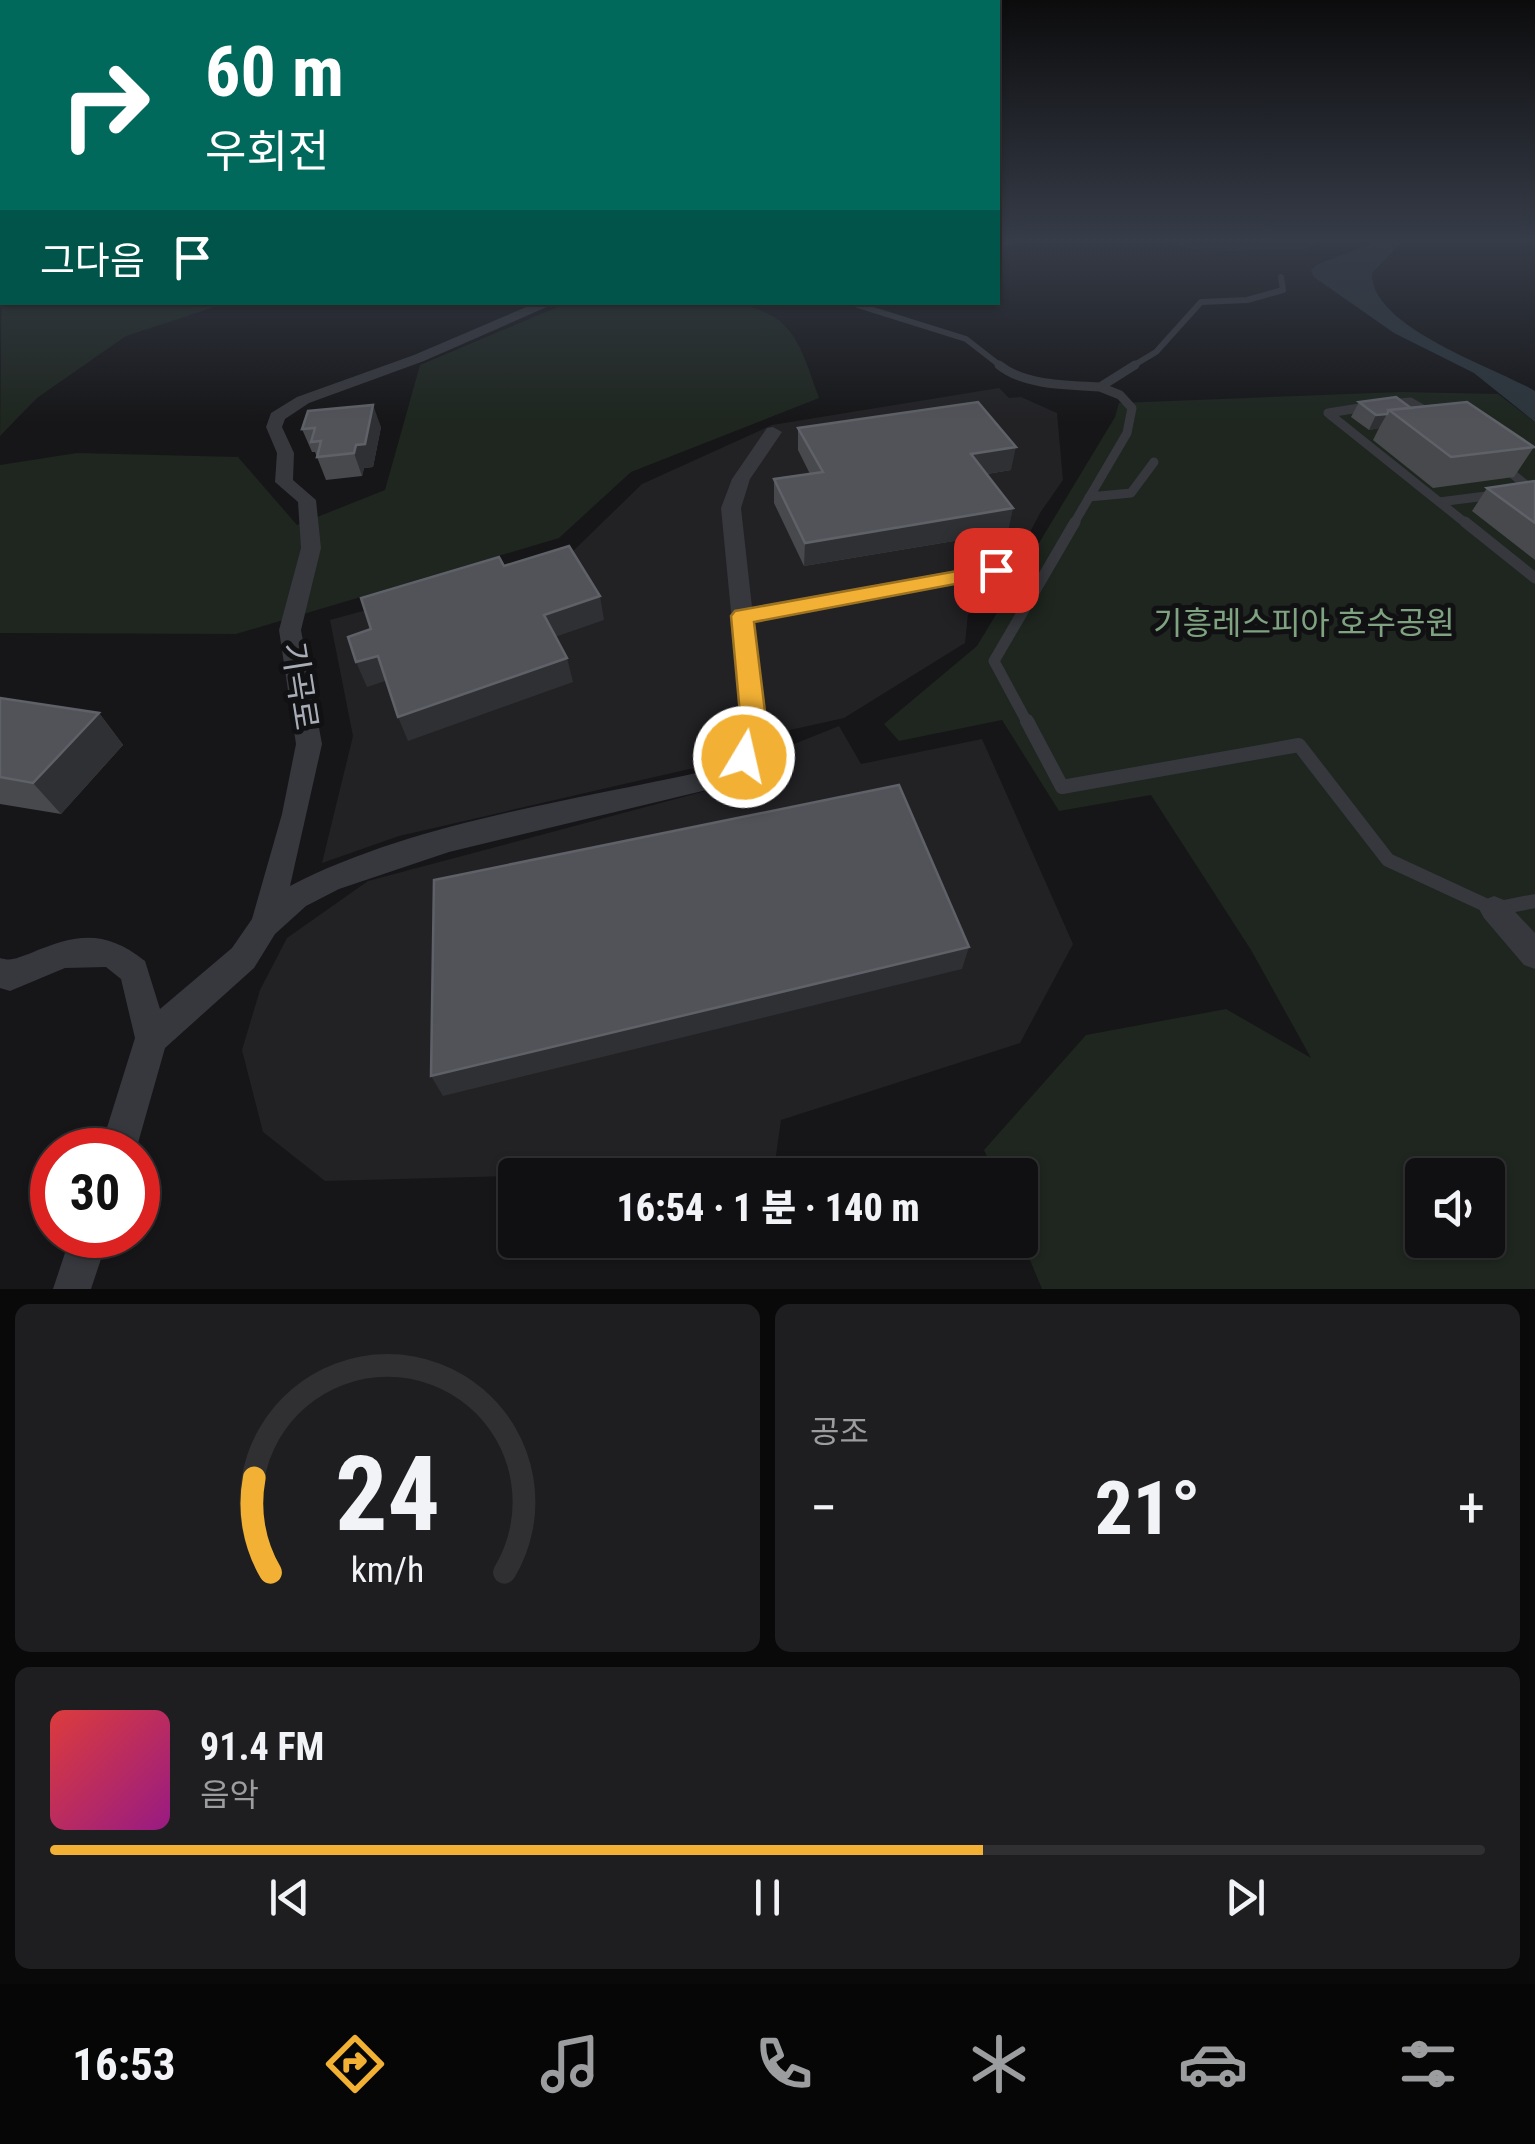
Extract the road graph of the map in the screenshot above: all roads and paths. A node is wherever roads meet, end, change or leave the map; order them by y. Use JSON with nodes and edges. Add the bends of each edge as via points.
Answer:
{"nodes":[{"id":1,"x":1220,"y":301,"type":"edge"},
{"id":2,"x":544,"y":305,"type":"edge"},
{"id":3,"x":858,"y":305,"type":"edge"},
{"id":4,"x":1100,"y":387,"type":"junction"},
{"id":5,"x":1438,"y":418,"type":"edge"},
{"id":6,"x":773,"y":432,"type":"dead end"},
{"id":7,"x":1154,"y":462,"type":"dead end"},
{"id":8,"x":1499,"y":462,"type":"edge"},
{"id":9,"x":1090,"y":497,"type":"junction"},
{"id":10,"x":1439,"y":502,"type":"junction"},
{"id":11,"x":996,"y":570,"type":"dead end"},
{"id":12,"x":1535,"y":578,"type":"edge"},
{"id":13,"x":742,"y":616,"type":"junction"},
{"id":14,"x":1535,"y":901,"type":"edge"},
{"id":15,"x":1494,"y":908,"type":"junction"},
{"id":16,"x":265,"y":924,"type":"junction"},
{"id":17,"x":1535,"y":955,"type":"edge"},
{"id":18,"x":0,"y":973,"type":"edge"},
{"id":19,"x":151,"y":1038,"type":"junction"},
{"id":20,"x":124,"y":1128,"type":"edge"},
{"id":21,"x":82,"y":1258,"type":"edge"},
{"id":22,"x":72,"y":1289,"type":"edge"}],
"edges":[{"from":1,"to":4,"type":"lane","via":[[1201,302],[1156,352]]},
{"from":2,"to":16,"type":"street","name":"기곡로","via":[[303,400],[276,417],[287,456],[284,482],[307,500],[311,548],[290,630],[309,744]]},
{"from":3,"to":4,"type":"lane","via":[[966,339],[1009,373]]},
{"from":4,"to":9,"type":"lane","via":[[1132,408],[1127,433]]},
{"from":5,"to":10,"type":"lane","via":[[1410,402],[1328,413]]},
{"from":6,"to":13,"type":"street","via":[[741,479],[731,508]]},
{"from":7,"to":9,"type":"lane","via":[[1132,493]]},
{"from":8,"to":10,"type":"lane","via":[[1532,490]]},
{"from":9,"to":15,"type":"lane","via":[[994,661],[1062,787],[1299,745],[1388,860]]},
{"from":10,"to":12,"type":"lane"},
{"from":11,"to":13,"type":"street"},
{"from":13,"to":16,"type":"street","via":[[755,736],[727,772],[448,840],[330,878]]},
{"from":14,"to":15,"type":"lane"},
{"from":15,"to":17,"type":"street"},
{"from":16,"to":19,"type":"street","name":"기곡로","via":[[243,958]]},
{"from":18,"to":19,"type":"street","via":[[10,976],[64,954],[111,953],[134,971]]},
{"from":19,"to":20,"type":"street"},
{"from":21,"to":22,"type":"street"}]}
